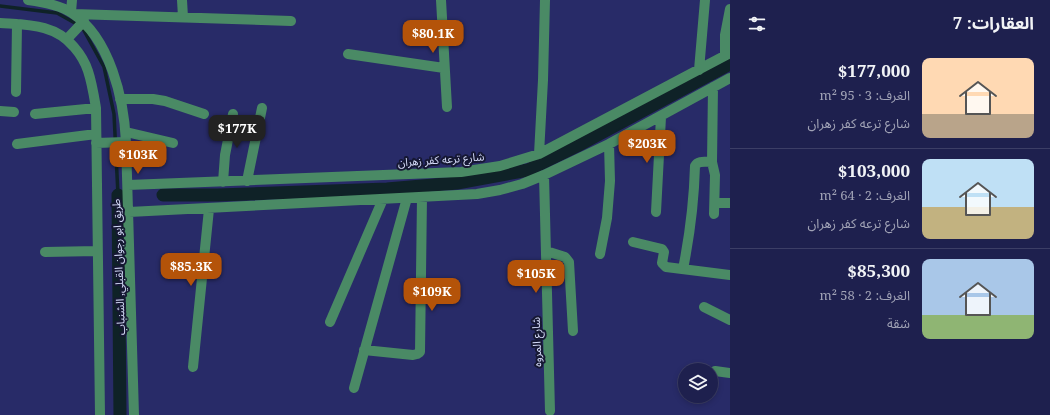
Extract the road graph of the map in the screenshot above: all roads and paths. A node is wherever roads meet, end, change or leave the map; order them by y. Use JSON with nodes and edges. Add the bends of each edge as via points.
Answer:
{"nodes":[{"id":1,"x":28,"y":0,"type":"edge"},
{"id":2,"x":72,"y":0,"type":"edge"},
{"id":3,"x":182,"y":0,"type":"edge"},
{"id":4,"x":441,"y":0,"type":"edge"},
{"id":5,"x":545,"y":0,"type":"edge"},
{"id":6,"x":705,"y":0,"type":"edge"},
{"id":7,"x":730,"y":9,"type":"edge"},
{"id":8,"x":72,"y":13,"type":"junction"},
{"id":9,"x":184,"y":17,"type":"junction"},
{"id":10,"x":291,"y":21,"type":"dead end"},
{"id":11,"x":0,"y":23,"type":"edge"},
{"id":12,"x":82,"y":23,"type":"junction"},
{"id":13,"x":16,"y":24,"type":"junction"},
{"id":14,"x":69,"y":37,"type":"junction"},
{"id":15,"x":348,"y":54,"type":"dead end"},
{"id":16,"x":728,"y":54,"type":"edge"},
{"id":17,"x":444,"y":68,"type":"junction"},
{"id":18,"x":699,"y":70,"type":"junction"},
{"id":19,"x":730,"y":78,"type":"edge"},
{"id":20,"x":713,"y":87,"type":"junction"},
{"id":21,"x":16,"y":92,"type":"dead end"},
{"id":22,"x":120,"y":99,"type":"junction"},
{"id":23,"x":447,"y":107,"type":"dead end"},
{"id":24,"x":96,"y":108,"type":"junction"},
{"id":25,"x":262,"y":108,"type":"dead end"},
{"id":26,"x":0,"y":111,"type":"edge"},
{"id":27,"x":14,"y":112,"type":"dead end"},
{"id":28,"x":35,"y":114,"type":"dead end"},
{"id":29,"x":204,"y":114,"type":"dead end"},
{"id":30,"x":233,"y":114,"type":"dead end"},
{"id":31,"x":661,"y":117,"type":"junction"},
{"id":32,"x":124,"y":139,"type":"junction"},
{"id":33,"x":98,"y":140,"type":"junction"},
{"id":34,"x":173,"y":143,"type":"dead end"},
{"id":35,"x":17,"y":144,"type":"dead end"},
{"id":36,"x":609,"y":144,"type":"junction"},
{"id":37,"x":539,"y":154,"type":"junction"},
{"id":38,"x":712,"y":162,"type":"junction"},
{"id":39,"x":544,"y":175,"type":"junction"},
{"id":40,"x":248,"y":181,"type":"junction"},
{"id":41,"x":222,"y":182,"type":"junction"},
{"id":42,"x":128,"y":185,"type":"junction"},
{"id":43,"x":422,"y":197,"type":"junction"},
{"id":44,"x":407,"y":198,"type":"junction"},
{"id":45,"x":383,"y":199,"type":"junction"},
{"id":46,"x":715,"y":203,"type":"junction"},
{"id":47,"x":730,"y":203,"type":"edge"},
{"id":48,"x":210,"y":209,"type":"junction"},
{"id":49,"x":129,"y":212,"type":"junction"},
{"id":50,"x":656,"y":212,"type":"dead end"},
{"id":51,"x":714,"y":214,"type":"dead end"},
{"id":52,"x":634,"y":242,"type":"dead end"},
{"id":53,"x":97,"y":251,"type":"junction"},
{"id":54,"x":546,"y":251,"type":"junction"},
{"id":55,"x":45,"y":252,"type":"dead end"},
{"id":56,"x":600,"y":254,"type":"dead end"},
{"id":57,"x":683,"y":269,"type":"junction"},
{"id":58,"x":730,"y":275,"type":"edge"},
{"id":59,"x":704,"y":307,"type":"dead end"},
{"id":60,"x":730,"y":320,"type":"edge"},
{"id":61,"x":330,"y":322,"type":"dead end"},
{"id":62,"x":573,"y":331,"type":"dead end"},
{"id":63,"x":364,"y":350,"type":"junction"},
{"id":64,"x":193,"y":367,"type":"dead end"},
{"id":65,"x":718,"y":371,"type":"edge"},
{"id":66,"x":730,"y":373,"type":"edge"},
{"id":67,"x":354,"y":388,"type":"dead end"},
{"id":68,"x":550,"y":411,"type":"dead end"},
{"id":69,"x":100,"y":415,"type":"edge"},
{"id":70,"x":134,"y":415,"type":"edge"}],
"edges":[{"from":1,"to":8,"type":"street","name":"طريق ابو رجوان القبلي, الشنباب","via":[[48,3]]},
{"from":2,"to":8,"type":"street"},
{"from":3,"to":9,"type":"street"},
{"from":4,"to":17,"type":"street"},
{"from":5,"to":37,"type":"street"},
{"from":6,"to":18,"type":"street"},
{"from":7,"to":16,"type":"street","via":[[725,35]]},
{"from":8,"to":9,"type":"street"},
{"from":8,"to":12,"type":"street","name":"طريق ابو رجوان القبلي, الشنباب"},
{"from":9,"to":10,"type":"street"},
{"from":11,"to":13,"type":"street","name":"طريق ابو رجوان القبلي, الشنباب"},
{"from":12,"to":14,"type":"street"},
{"from":12,"to":22,"type":"street","name":"طريق ابو رجوان القبلي, الشنباب","via":[[96,37],[106,56],[116,80]]},
{"from":13,"to":14,"type":"street","name":"طريق ابو رجوان القبلي, الشنباب","via":[[51,30]]},
{"from":13,"to":21,"type":"street"},
{"from":14,"to":24,"type":"street","name":"طريق ابو رجوان القبلي, الشنباب","via":[[89,72]]},
{"from":15,"to":17,"type":"street"},
{"from":16,"to":18,"type":"street","name":"شارع ترعه كفر زهران"},
{"from":17,"to":23,"type":"street"},
{"from":18,"to":37,"type":"street","name":"شارع ترعه كفر زهران"},
{"from":19,"to":20,"type":"street"},
{"from":20,"to":31,"type":"street"},
{"from":20,"to":38,"type":"street"},
{"from":22,"to":29,"type":"street","via":[[153,99]]},
{"from":22,"to":32,"type":"street","name":"طريق ابو رجوان القبلي, الشنباب"},
{"from":24,"to":28,"type":"street"},
{"from":24,"to":33,"type":"street","name":"طريق ابو رجوان القبلي, الشنباب"},
{"from":25,"to":40,"type":"street"},
{"from":26,"to":27,"type":"street"},
{"from":30,"to":41,"type":"street"},
{"from":31,"to":36,"type":"street"},
{"from":31,"to":50,"type":"street"},
{"from":32,"to":33,"type":"street"},
{"from":32,"to":34,"type":"street"},
{"from":32,"to":42,"type":"street","name":"طريق ابو رجوان القبلي, الشنباب"},
{"from":33,"to":35,"type":"street"},
{"from":33,"to":53,"type":"street","name":"طريق ابو رجوان القبلي, الشنباب"},
{"from":36,"to":39,"type":"street"},
{"from":36,"to":56,"type":"street","via":[[607,218]]},
{"from":37,"to":40,"type":"street","name":"شارع ترعه كفر زهران","via":[[500,166],[461,172]]},
{"from":38,"to":46,"type":"street","via":[[715,175]]},
{"from":38,"to":57,"type":"street","via":[[700,162],[695,166],[690,234]]},
{"from":39,"to":43,"type":"street","via":[[522,184],[485,193]]},
{"from":39,"to":54,"type":"street","name":"شارع المروه"},
{"from":40,"to":41,"type":"street","name":"شارع ترعه كفر زهران"},
{"from":41,"to":42,"type":"street","name":"شارع ترعه كفر زهران"},
{"from":42,"to":49,"type":"street","name":"طريق ابو رجوان القبلي, الشنباب"},
{"from":43,"to":44,"type":"street"},
{"from":43,"to":63,"type":"street","via":[[420,352],[413,355]]},
{"from":44,"to":45,"type":"street"},
{"from":44,"to":63,"type":"street"},
{"from":45,"to":48,"type":"street"},
{"from":45,"to":61,"type":"street"},
{"from":46,"to":47,"type":"street"},
{"from":46,"to":51,"type":"street"},
{"from":48,"to":49,"type":"street"},
{"from":48,"to":64,"type":"street"},
{"from":49,"to":70,"type":"street","name":"طريق ابو رجوان القبلي, الشنباب"},
{"from":52,"to":57,"type":"street","via":[[661,248],[664,252],[663,266]]},
{"from":53,"to":55,"type":"street"},
{"from":53,"to":69,"type":"street","name":"طريق ابو رجوان القبلي, الشنباب"},
{"from":54,"to":62,"type":"street","via":[[566,257],[569,262]]},
{"from":54,"to":68,"type":"street","name":"شارع المروه"},
{"from":57,"to":58,"type":"street"},
{"from":59,"to":60,"type":"street"},
{"from":63,"to":67,"type":"street"},
{"from":65,"to":66,"type":"street"}]}
